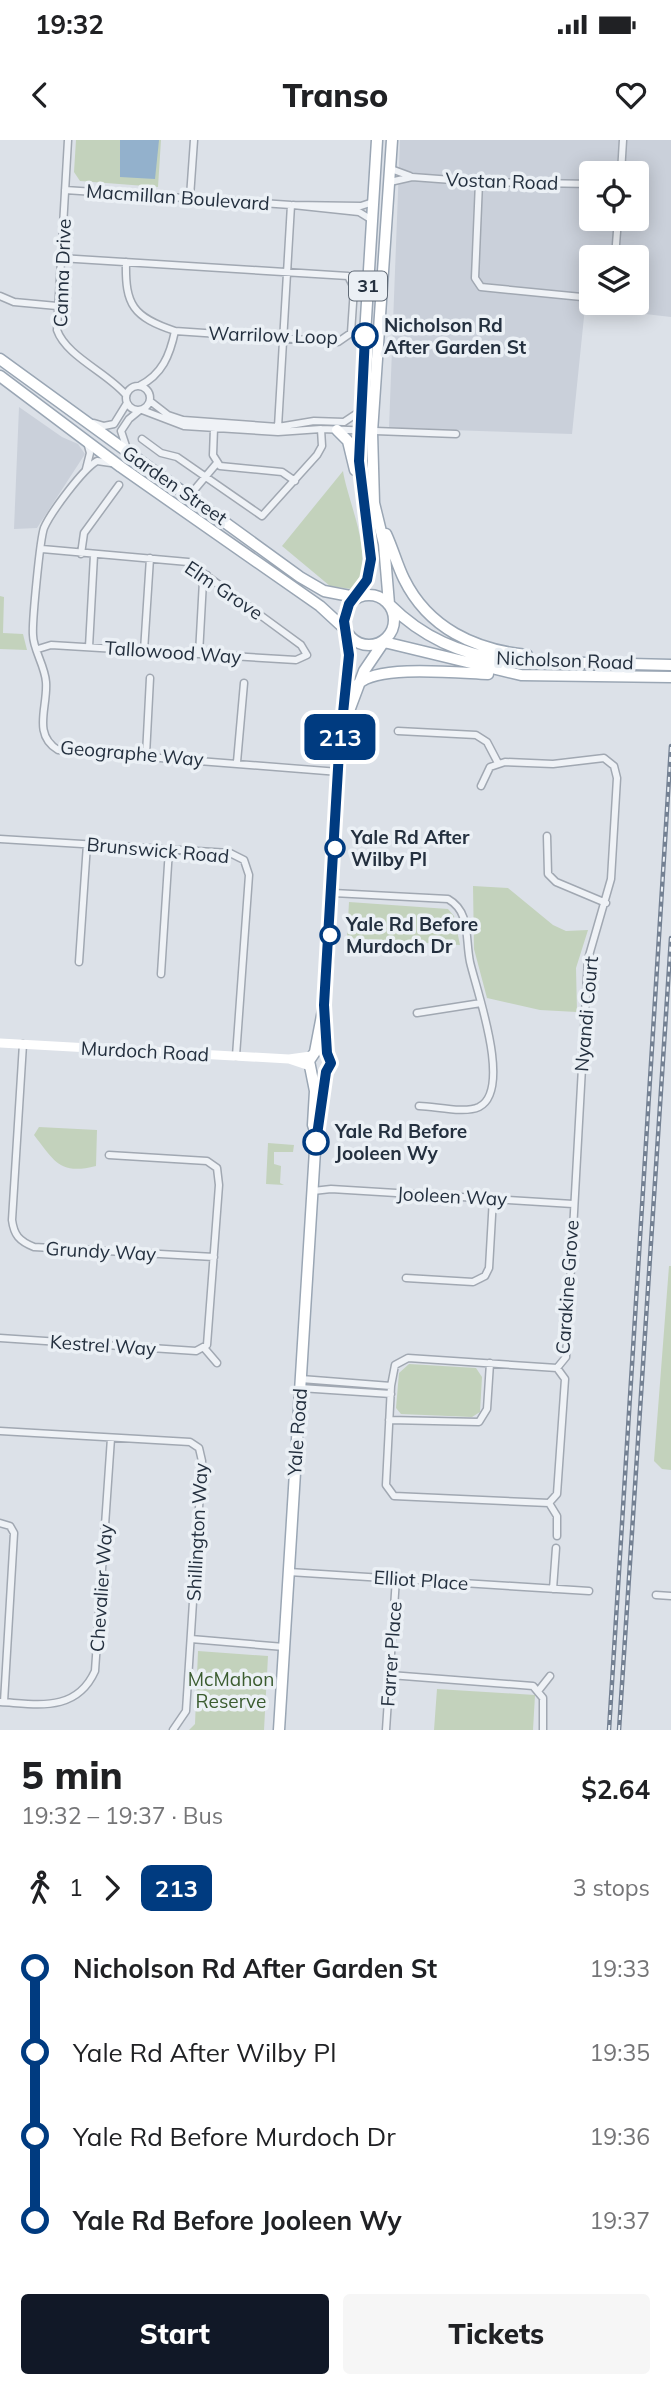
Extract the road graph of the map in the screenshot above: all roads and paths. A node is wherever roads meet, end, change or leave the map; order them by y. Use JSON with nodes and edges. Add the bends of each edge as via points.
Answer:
{"nodes":[{"id":1,"x":68,"y":140,"type":"edge"},
{"id":2,"x":194,"y":140,"type":"edge"},
{"id":3,"x":377,"y":140,"type":"edge"},
{"id":4,"x":392,"y":140,"type":"edge"},
{"id":5,"x":623,"y":140,"type":"edge"},
{"id":6,"x":622,"y":161,"type":"edge"},
{"id":7,"x":391,"y":169,"type":"junction"},
{"id":8,"x":412,"y":177,"type":"junction"},
{"id":9,"x":390,"y":182,"type":"junction"},
{"id":10,"x":480,"y":182,"type":"junction"},
{"id":11,"x":579,"y":183,"type":"edge"},
{"id":12,"x":65,"y":190,"type":"junction"},
{"id":13,"x":190,"y":197,"type":"junction"},
{"id":14,"x":373,"y":202,"type":"junction"},
{"id":15,"x":291,"y":205,"type":"junction"},
{"id":16,"x":372,"y":220,"type":"junction"},
{"id":17,"x":61,"y":258,"type":"junction"},
{"id":18,"x":126,"y":262,"type":"junction"},
{"id":19,"x":288,"y":272,"type":"junction"},
{"id":20,"x":0,"y":296,"type":"edge"},
{"id":21,"x":579,"y":297,"type":"edge"},
{"id":22,"x":57,"y":306,"type":"junction"},
{"id":23,"x":174,"y":331,"type":"junction"},
{"id":24,"x":284,"y":338,"type":"junction"},
{"id":25,"x":0,"y":359,"type":"edge"},
{"id":26,"x":156,"y":374,"type":"junction"},
{"id":27,"x":0,"y":376,"type":"edge"},
{"id":28,"x":114,"y":380,"type":"junction"},
{"id":29,"x":136,"y":386,"type":"junction"},
{"id":30,"x":150,"y":398,"type":"junction"},
{"id":31,"x":127,"y":399,"type":"junction"},
{"id":32,"x":361,"y":409,"type":"junction"},
{"id":33,"x":141,"y":410,"type":"junction"},
{"id":34,"x":85,"y":421,"type":"junction"},
{"id":35,"x":278,"y":427,"type":"junction"},
{"id":36,"x":214,"y":428,"type":"junction"},
{"id":37,"x":321,"y":429,"type":"junction"},
{"id":38,"x":337,"y":430,"type":"junction"},
{"id":39,"x":359,"y":432,"type":"junction"},
{"id":40,"x":372,"y":432,"type":"junction"},
{"id":41,"x":456,"y":434,"type":"dead end"},
{"id":42,"x":142,"y":439,"type":"dead end"},
{"id":43,"x":86,"y":441,"type":"junction"},
{"id":44,"x":130,"y":454,"type":"junction"},
{"id":45,"x":217,"y":463,"type":"junction"},
{"id":46,"x":121,"y":467,"type":"junction"},
{"id":47,"x":85,"y":470,"type":"junction"},
{"id":48,"x":205,"y":477,"type":"junction"},
{"id":49,"x":295,"y":481,"type":"junction"},
{"id":50,"x":119,"y":485,"type":"dead end"},
{"id":51,"x":190,"y":495,"type":"junction"},
{"id":52,"x":202,"y":505,"type":"junction"},
{"id":53,"x":370,"y":511,"type":"junction"},
{"id":54,"x":42,"y":549,"type":"junction"},
{"id":55,"x":243,"y":552,"type":"junction"},
{"id":56,"x":81,"y":554,"type":"junction"},
{"id":57,"x":94,"y":555,"type":"junction"},
{"id":58,"x":150,"y":558,"type":"junction"},
{"id":59,"x":206,"y":575,"type":"junction"},
{"id":60,"x":356,"y":597,"type":"junction"},
{"id":61,"x":390,"y":604,"type":"junction"},
{"id":62,"x":346,"y":631,"type":"junction"},
{"id":63,"x":384,"y":642,"type":"junction"},
{"id":64,"x":89,"y":647,"type":"junction"},
{"id":65,"x":38,"y":649,"type":"junction"},
{"id":66,"x":144,"y":651,"type":"junction"},
{"id":67,"x":199,"y":654,"type":"junction"},
{"id":68,"x":307,"y":655,"type":"joint"},
{"id":69,"x":542,"y":662,"type":"junction"},
{"id":70,"x":670,"y":665,"type":"edge"},
{"id":71,"x":521,"y":675,"type":"junction"},
{"id":72,"x":670,"y":677,"type":"edge"},
{"id":73,"x":150,"y":678,"type":"dead end"},
{"id":74,"x":244,"y":683,"type":"dead end"},
{"id":75,"x":358,"y":684,"type":"junction"},
{"id":76,"x":341,"y":731,"type":"junction"},
{"id":77,"x":398,"y":731,"type":"dead end"},
{"id":78,"x":146,"y":755,"type":"junction"},
{"id":79,"x":237,"y":762,"type":"junction"},
{"id":80,"x":498,"y":763,"type":"junction"},
{"id":81,"x":339,"y":772,"type":"junction"},
{"id":82,"x":481,"y":786,"type":"dead end"},
{"id":83,"x":547,"y":836,"type":"dead end"},
{"id":84,"x":0,"y":839,"type":"edge"},
{"id":85,"x":87,"y":844,"type":"junction"},
{"id":86,"x":169,"y":849,"type":"junction"},
{"id":87,"x":333,"y":892,"type":"junction"},
{"id":88,"x":606,"y":902,"type":"junction"},
{"id":89,"x":79,"y":962,"type":"dead end"},
{"id":90,"x":161,"y":975,"type":"dead end"},
{"id":91,"x":481,"y":1003,"type":"junction"},
{"id":92,"x":417,"y":1013,"type":"dead end"},
{"id":93,"x":0,"y":1043,"type":"edge"},
{"id":94,"x":23,"y":1044,"type":"junction"},
{"id":95,"x":236,"y":1056,"type":"junction"},
{"id":96,"x":315,"y":1060,"type":"junction"},
{"id":97,"x":326,"y":1072,"type":"junction"},
{"id":98,"x":484,"y":1103,"type":"junction"},
{"id":99,"x":419,"y":1105,"type":"dead end"},
{"id":100,"x":490,"y":1110,"type":"dead end"},
{"id":101,"x":316,"y":1134,"type":"junction"},
{"id":102,"x":109,"y":1154,"type":"dead end"},
{"id":103,"x":313,"y":1188,"type":"junction"},
{"id":104,"x":493,"y":1198,"type":"junction"},
{"id":105,"x":573,"y":1204,"type":"junction"},
{"id":106,"x":214,"y":1257,"type":"junction"},
{"id":107,"x":405,"y":1278,"type":"dead end"},
{"id":108,"x":0,"y":1338,"type":"edge"},
{"id":109,"x":205,"y":1349,"type":"junction"},
{"id":110,"x":218,"y":1363,"type":"dead end"},
{"id":111,"x":490,"y":1363,"type":"junction"},
{"id":112,"x":557,"y":1368,"type":"junction"},
{"id":113,"x":300,"y":1383,"type":"junction"},
{"id":114,"x":391,"y":1390,"type":"junction"},
{"id":115,"x":389,"y":1420,"type":"junction"},
{"id":116,"x":0,"y":1431,"type":"edge"},
{"id":117,"x":111,"y":1438,"type":"junction"},
{"id":118,"x":549,"y":1503,"type":"junction"},
{"id":119,"x":0,"y":1523,"type":"edge"},
{"id":120,"x":557,"y":1536,"type":"dead end"},
{"id":121,"x":556,"y":1548,"type":"dead end"},
{"id":122,"x":289,"y":1572,"type":"junction"},
{"id":123,"x":396,"y":1578,"type":"junction"},
{"id":124,"x":554,"y":1589,"type":"junction"},
{"id":125,"x":589,"y":1591,"type":"dead end"},
{"id":126,"x":656,"y":1595,"type":"dead end"},
{"id":127,"x":671,"y":1596,"type":"edge"},
{"id":128,"x":4,"y":1617,"type":"edge"},
{"id":129,"x":191,"y":1639,"type":"junction"},
{"id":130,"x":284,"y":1647,"type":"junction"},
{"id":131,"x":390,"y":1675,"type":"junction"},
{"id":132,"x":550,"y":1676,"type":"dead end"},
{"id":133,"x":539,"y":1690,"type":"junction"},
{"id":134,"x":2,"y":1702,"type":"edge"},
{"id":135,"x":173,"y":1730,"type":"edge"},
{"id":136,"x":279,"y":1730,"type":"edge"},
{"id":137,"x":386,"y":1730,"type":"edge"},
{"id":138,"x":543,"y":1730,"type":"edge"}],
"edges":[{"from":1,"to":12,"type":"street","name":"Canna Drive"},
{"from":2,"to":13,"type":"street"},
{"from":3,"to":14,"type":"main road","number":"31"},
{"from":4,"to":7,"type":"main road","number":"31"},
{"from":5,"to":6,"type":"street"},
{"from":7,"to":8,"type":"street","name":"Vostan Road"},
{"from":7,"to":9,"type":"main road","number":"31"},
{"from":8,"to":9,"type":"street","name":"Vostan Road"},
{"from":8,"to":10,"type":"street","name":"Vostan Road"},
{"from":9,"to":40,"type":"main road","number":"31"},
{"from":10,"to":11,"type":"street","name":"Vostan Road"},
{"from":10,"to":21,"type":"street","via":[[475,278],[481,287]]},
{"from":12,"to":13,"type":"street","name":"Macmillan Boulevard"},
{"from":12,"to":17,"type":"street","name":"Canna Drive"},
{"from":13,"to":15,"type":"street","name":"Macmillan Boulevard"},
{"from":14,"to":15,"type":"street","name":"Macmillan Boulevard","via":[[361,206]]},
{"from":14,"to":16,"type":"main road","number":"31"},
{"from":15,"to":16,"type":"street","name":"Macmillan Boulevard","via":[[359,212]]},
{"from":15,"to":19,"type":"street"},
{"from":16,"to":32,"type":"main road","number":"31"},
{"from":17,"to":18,"type":"street","name":"Warrilow Loop"},
{"from":17,"to":22,"type":"street","name":"Canna Drive"},
{"from":18,"to":19,"type":"street","name":"Warrilow Loop"},
{"from":18,"to":23,"type":"street","name":"Warrilow Loop","via":[[128,302],[156,325]]},
{"from":19,"to":24,"type":"street"},
{"from":19,"to":24,"type":"street","name":"Warrilow Loop","via":[[348,276],[354,288],[351,333],[346,339]]},
{"from":20,"to":22,"type":"street"},
{"from":22,"to":28,"type":"street","name":"Canna Drive","via":[[56,325],[62,340]]},
{"from":23,"to":24,"type":"street","name":"Warrilow Loop"},
{"from":23,"to":26,"type":"street","via":[[171,351]]},
{"from":24,"to":35,"type":"street"},
{"from":25,"to":34,"type":"main road","name":"Garden Street"},
{"from":26,"to":29,"type":"street"},
{"from":26,"to":30,"type":"street"},
{"from":27,"to":43,"type":"main road","name":"Garden Street"},
{"from":28,"to":29,"type":"street","name":"Canna Drive"},
{"from":28,"to":31,"type":"street","name":"Canna Drive"},
{"from":29,"to":30,"type":"street","name":"Canna Drive"},
{"from":29,"to":31,"type":"street"},
{"from":30,"to":33,"type":"street"},
{"from":30,"to":35,"type":"street","via":[[168,415],[183,420]]},
{"from":31,"to":33,"type":"street","name":"Canna Drive"},
{"from":31,"to":34,"type":"street","via":[[122,415],[112,425]]},
{"from":32,"to":35,"type":"street","via":[[344,422]]},
{"from":32,"to":39,"type":"main road","number":"31"},
{"from":33,"to":36,"type":"street","via":[[176,424]]},
{"from":33,"to":44,"type":"street","via":[[121,431]]},
{"from":34,"to":44,"type":"main road","name":"Garden Street"},
{"from":36,"to":37,"type":"street"},
{"from":36,"to":45,"type":"street"},
{"from":37,"to":38,"type":"street"},
{"from":37,"to":49,"type":"street","via":[[322,446]]},
{"from":38,"to":39,"type":"street"},
{"from":38,"to":53,"type":"main road","via":[[347,438],[351,450],[358,501]]},
{"from":39,"to":40,"type":"street"},
{"from":39,"to":53,"type":"main road","number":"31"},
{"from":40,"to":41,"type":"street"},
{"from":40,"to":53,"type":"main road","number":"31"},
{"from":42,"to":48,"type":"street"},
{"from":43,"to":46,"type":"main road","name":"Garden Street"},
{"from":43,"to":47,"type":"street","via":[[90,453]]},
{"from":44,"to":51,"type":"main road","name":"Garden Street"},
{"from":45,"to":48,"type":"street"},
{"from":45,"to":49,"type":"street","via":[[282,472]]},
{"from":46,"to":47,"type":"street","via":[[102,461]]},
{"from":46,"to":55,"type":"main road","name":"Garden Street"},
{"from":47,"to":54,"type":"street","name":"Geographe Way","via":[[44,529]]},
{"from":48,"to":49,"type":"street","via":[[262,516]]},
{"from":48,"to":51,"type":"street"},
{"from":50,"to":56,"type":"street","via":[[84,533]]},
{"from":51,"to":52,"type":"main road","name":"Garden Street"},
{"from":52,"to":55,"type":"main road","via":[[214,522],[241,542]]},
{"from":52,"to":60,"type":"main road","name":"Garden Street","via":[[313,585],[335,595]]},
{"from":53,"to":60,"type":"main road","number":"31","via":[[371,559],[367,580]]},
{"from":53,"to":61,"type":"main road","number":"31","via":[[384,544]]},
{"from":53,"to":69,"type":"main road","number":"31","via":[[403,578],[436,621],[483,648],[529,655]]},
{"from":54,"to":56,"type":"street","name":"Elm Grove"},
{"from":54,"to":65,"type":"street","name":"Geographe Way","via":[[33,638]]},
{"from":55,"to":62,"type":"main road","name":"Garden Street","via":[[327,612]]},
{"from":56,"to":57,"type":"street","name":"Elm Grove"},
{"from":57,"to":58,"type":"street","name":"Elm Grove"},
{"from":57,"to":64,"type":"street"},
{"from":58,"to":59,"type":"street","name":"Elm Grove","via":[[188,562]]},
{"from":58,"to":66,"type":"street"},
{"from":59,"to":67,"type":"street"},
{"from":59,"to":68,"type":"street","name":"Elm Grove","via":[[302,645]]},
{"from":60,"to":61,"type":"main road","number":"31","via":[[375,595]]},
{"from":60,"to":62,"type":"main road","number":"31","via":[[345,612]]},
{"from":61,"to":63,"type":"main road","number":"31","via":[[394,624]]},
{"from":61,"to":69,"type":"main road","name":"Nicholson Road","number":"31","via":[[409,624],[457,649],[505,661]]},
{"from":62,"to":63,"type":"main road","via":[[359,644]]},
{"from":62,"to":76,"type":"main road","name":"Yale Road","via":[[349,655]]},
{"from":63,"to":71,"type":"main road","name":"Nicholson Road"},
{"from":63,"to":75,"type":"main road","name":"Yale Road"},
{"from":64,"to":65,"type":"street","name":"Tallowood Way"},
{"from":64,"to":66,"type":"street","name":"Tallowood Way"},
{"from":65,"to":78,"type":"street","name":"Geographe Way","via":[[46,683],[42,731],[47,743],[58,750]]},
{"from":66,"to":67,"type":"street","name":"Tallowood Way"},
{"from":67,"to":68,"type":"street","name":"Tallowood Way","via":[[296,660]]},
{"from":69,"to":70,"type":"main road","name":"Nicholson Road","number":"31"},
{"from":71,"to":72,"type":"main road","name":"Nicholson Road"},
{"from":71,"to":75,"type":"main road","via":[[410,673],[367,677]]},
{"from":73,"to":78,"type":"street"},
{"from":74,"to":79,"type":"street"},
{"from":75,"to":76,"type":"main road","name":"Yale Road"},
{"from":76,"to":81,"type":"main road","name":"Yale Road"},
{"from":77,"to":80,"type":"street","via":[[476,735],[487,742]]},
{"from":78,"to":79,"type":"street","name":"Geographe Way"},
{"from":79,"to":81,"type":"street","name":"Geographe Way"},
{"from":80,"to":82,"type":"street","via":[[490,767]]},
{"from":80,"to":88,"type":"street","name":"Nyandi Court","via":[[553,764],[593,757],[614,766],[617,778]]},
{"from":81,"to":87,"type":"main road","name":"Yale Road"},
{"from":83,"to":88,"type":"street","via":[[548,874],[556,882]]},
{"from":84,"to":85,"type":"street","name":"Brunswick Road"},
{"from":85,"to":86,"type":"street","name":"Brunswick Road"},
{"from":85,"to":89,"type":"street"},
{"from":86,"to":90,"type":"street"},
{"from":86,"to":95,"type":"street","name":"Brunswick Road","via":[[230,853],[244,860],[249,875]]},
{"from":87,"to":91,"type":"street","via":[[448,899],[458,905],[464,914]]},
{"from":87,"to":96,"type":"main road","name":"Yale Road"},
{"from":88,"to":105,"type":"street","name":"Nyandi Court","via":[[588,959]]},
{"from":91,"to":92,"type":"street"},
{"from":91,"to":98,"type":"street","via":[[492,1057],[490,1094]]},
{"from":93,"to":94,"type":"main road","name":"Murdoch Road"},
{"from":94,"to":95,"type":"main road","name":"Murdoch Road"},
{"from":94,"to":106,"type":"street","name":"Grundy Way","via":[[12,1220],[21,1242],[34,1247]]},
{"from":95,"to":96,"type":"main road","name":"Murdoch Road"},
{"from":96,"to":97,"type":"main road"},
{"from":96,"to":97,"type":"main road","name":"Yale Road","via":[[331,1063]]},
{"from":96,"to":101,"type":"main road","name":"Yale Road"},
{"from":97,"to":101,"type":"main road","name":"Yale Road"},
{"from":98,"to":99,"type":"street","via":[[470,1109]]},
{"from":98,"to":100,"type":"street"},
{"from":101,"to":103,"type":"main road","name":"Yale Road"},
{"from":102,"to":106,"type":"street","via":[[215,1165],[219,1172]]},
{"from":103,"to":104,"type":"street","name":"Jooleen Way"},
{"from":103,"to":113,"type":"main road","name":"Yale Road"},
{"from":104,"to":105,"type":"street","name":"Jooleen Way"},
{"from":104,"to":107,"type":"street","via":[[488,1279]]},
{"from":105,"to":112,"type":"street","name":"Carakine Grove","via":[[566,1357]]},
{"from":106,"to":109,"type":"street"},
{"from":108,"to":109,"type":"street","name":"Kestrel Way"},
{"from":109,"to":110,"type":"street"},
{"from":111,"to":112,"type":"street"},
{"from":111,"to":114,"type":"street","via":[[401,1360],[393,1370]]},
{"from":111,"to":115,"type":"street","via":[[487,1409],[479,1422]]},
{"from":112,"to":118,"type":"street","via":[[565,1379],[557,1494]]},
{"from":113,"to":114,"type":"street"},
{"from":113,"to":122,"type":"main road","name":"Yale Road"},
{"from":114,"to":115,"type":"street"},
{"from":115,"to":118,"type":"street","via":[[386,1485],[394,1496]]},
{"from":116,"to":117,"type":"street","name":"Shillington Way"},
{"from":117,"to":129,"type":"street","name":"Shillington Way","via":[[190,1442],[202,1453]]},
{"from":117,"to":134,"type":"street","name":"Chevalier Way","via":[[95,1671],[65,1703]]},
{"from":118,"to":120,"type":"street","via":[[556,1516]]},
{"from":119,"to":128,"type":"street","via":[[15,1533]]},
{"from":121,"to":124,"type":"street"},
{"from":122,"to":123,"type":"street","name":"Elliot Place"},
{"from":122,"to":130,"type":"main road","name":"Yale Road"},
{"from":123,"to":124,"type":"street","name":"Elliot Place"},
{"from":123,"to":131,"type":"street","name":"Farrer Place"},
{"from":124,"to":125,"type":"street","name":"Elliot Place"},
{"from":126,"to":127,"type":"street"},
{"from":128,"to":134,"type":"street"},
{"from":129,"to":130,"type":"street"},
{"from":129,"to":135,"type":"street","name":"Shillington Way","via":[[186,1711]]},
{"from":130,"to":136,"type":"main road","name":"Yale Road"},
{"from":131,"to":133,"type":"street","via":[[527,1685]]},
{"from":131,"to":137,"type":"street","name":"Farrer Place"},
{"from":132,"to":133,"type":"street"},
{"from":133,"to":138,"type":"street","via":[[544,1704]]}]}
